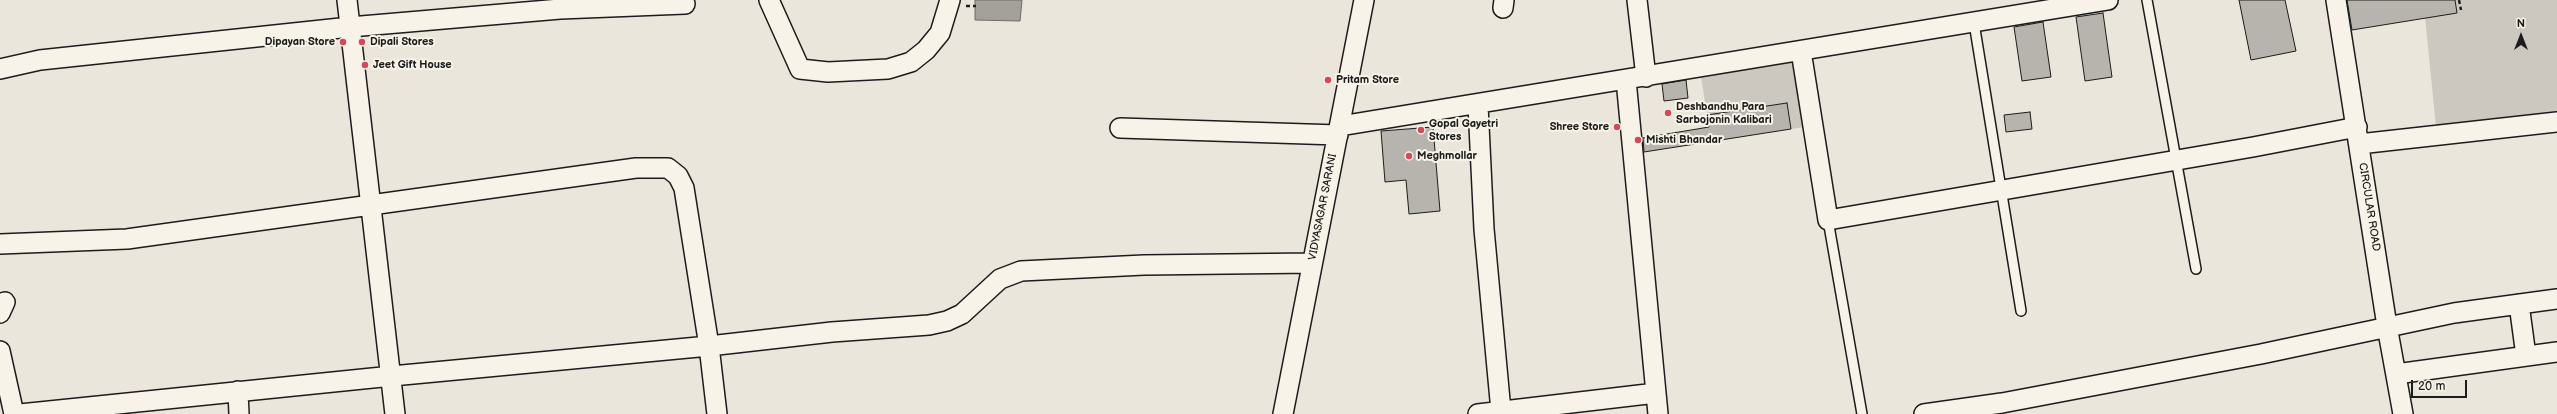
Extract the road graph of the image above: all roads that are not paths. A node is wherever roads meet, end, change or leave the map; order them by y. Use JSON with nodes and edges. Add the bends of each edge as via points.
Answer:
{"nodes":[{"id":1,"x":347,"y":0,"type":"edge"},
{"id":2,"x":769,"y":0,"type":"edge"},
{"id":3,"x":950,"y":0,"type":"edge"},
{"id":4,"x":1364,"y":0,"type":"edge"},
{"id":5,"x":1637,"y":0,"type":"edge"},
{"id":6,"x":2107,"y":0,"type":"edge"},
{"id":7,"x":2147,"y":0,"type":"edge"},
{"id":8,"x":2336,"y":0,"type":"edge"},
{"id":9,"x":685,"y":4,"type":"dead end"},
{"id":10,"x":1974,"y":23,"type":"junction"},
{"id":11,"x":350,"y":27,"type":"junction"},
{"id":12,"x":1801,"y":51,"type":"junction"},
{"id":13,"x":0,"y":69,"type":"edge"},
{"id":14,"x":1646,"y":77,"type":"junction"},
{"id":15,"x":1626,"y":80,"type":"junction"},
{"id":16,"x":1478,"y":104,"type":"junction"},
{"id":17,"x":2557,"y":122,"type":"edge"},
{"id":18,"x":1120,"y":128,"type":"dead end"},
{"id":19,"x":1339,"y":131,"type":"junction"},
{"id":20,"x":2358,"y":136,"type":"junction"},
{"id":21,"x":2176,"y":161,"type":"junction"},
{"id":22,"x":2002,"y":190,"type":"junction"},
{"id":23,"x":370,"y":206,"type":"junction"},
{"id":24,"x":1828,"y":220,"type":"junction"},
{"id":25,"x":0,"y":244,"type":"edge"},
{"id":26,"x":1312,"y":263,"type":"junction"},
{"id":27,"x":2196,"y":269,"type":"dead end"},
{"id":28,"x":2557,"y":299,"type":"edge"},
{"id":29,"x":2519,"y":304,"type":"junction"},
{"id":30,"x":2022,"y":311,"type":"dead end"},
{"id":31,"x":2387,"y":326,"type":"junction"},
{"id":32,"x":709,"y":346,"type":"junction"},
{"id":33,"x":0,"y":351,"type":"edge"},
{"id":34,"x":2557,"y":352,"type":"edge"},
{"id":35,"x":2526,"y":356,"type":"junction"},
{"id":36,"x":2396,"y":374,"type":"junction"},
{"id":37,"x":392,"y":376,"type":"junction"},
{"id":38,"x":238,"y":391,"type":"junction"},
{"id":39,"x":1656,"y":393,"type":"junction"},
{"id":40,"x":1501,"y":411,"type":"junction"},
{"id":41,"x":1522,"y":411,"type":"edge"},
{"id":42,"x":14,"y":414,"type":"edge"},
{"id":43,"x":20,"y":414,"type":"edge"},
{"id":44,"x":239,"y":414,"type":"edge"},
{"id":45,"x":395,"y":414,"type":"edge"},
{"id":46,"x":717,"y":414,"type":"edge"},
{"id":47,"x":1282,"y":414,"type":"edge"},
{"id":48,"x":1478,"y":414,"type":"edge"},
{"id":49,"x":1658,"y":414,"type":"edge"},
{"id":50,"x":1862,"y":414,"type":"edge"},
{"id":51,"x":1924,"y":414,"type":"edge"},
{"id":52,"x":2404,"y":414,"type":"edge"}],
"edges":[{"from":1,"to":11,"type":"street"},
{"from":2,"to":3,"type":"street","via":[[800,69],[828,72],[888,69],[911,62],[926,50],[940,33]]},
{"from":4,"to":19,"type":"street","name":"VIDYASAGAR SARANI"},
{"from":5,"to":14,"type":"street"},
{"from":6,"to":10,"type":"street"},
{"from":7,"to":21,"type":"lane"},
{"from":8,"to":20,"type":"street","name":"CIRCULAR ROAD"},
{"from":9,"to":11,"type":"street","via":[[560,9]]},
{"from":10,"to":12,"type":"street"},
{"from":10,"to":22,"type":"lane"},
{"from":11,"to":13,"type":"street","via":[[40,60]]},
{"from":11,"to":23,"type":"street"},
{"from":12,"to":14,"type":"street"},
{"from":12,"to":24,"type":"street"},
{"from":14,"to":15,"type":"street"},
{"from":15,"to":16,"type":"street"},
{"from":15,"to":39,"type":"street"},
{"from":16,"to":19,"type":"street"},
{"from":16,"to":40,"type":"street","via":[[1484,229]]},
{"from":17,"to":20,"type":"street"},
{"from":18,"to":19,"type":"street"},
{"from":19,"to":26,"type":"street","name":"VIDYASAGAR SARANI"},
{"from":20,"to":21,"type":"street"},
{"from":20,"to":31,"type":"street","name":"CIRCULAR ROAD"},
{"from":21,"to":22,"type":"street"},
{"from":21,"to":27,"type":"lane"},
{"from":22,"to":24,"type":"street"},
{"from":22,"to":30,"type":"lane"},
{"from":23,"to":25,"type":"street","via":[[127,239]]},
{"from":23,"to":32,"type":"street","via":[[636,168],[668,168],[678,176],[684,188]]},
{"from":23,"to":37,"type":"street"},
{"from":24,"to":50,"type":"lane"},
{"from":26,"to":32,"type":"street","via":[[1144,265],[1021,271],[1000,279],[962,314],[947,321],[929,325],[832,332]]},
{"from":26,"to":47,"type":"street","name":"VIDYASAGAR SARANI"},
{"from":28,"to":29,"type":"street"},
{"from":29,"to":31,"type":"street"},
{"from":29,"to":35,"type":"street"},
{"from":31,"to":36,"type":"street","name":"CIRCULAR ROAD"},
{"from":31,"to":51,"type":"street","via":[[2238,358],[2002,403]]},
{"from":32,"to":37,"type":"street"},
{"from":32,"to":46,"type":"street"},
{"from":33,"to":42,"type":"street"},
{"from":34,"to":35,"type":"street"},
{"from":35,"to":36,"type":"street"},
{"from":36,"to":52,"type":"street","name":"CIRCULAR ROAD"},
{"from":37,"to":38,"type":"street"},
{"from":37,"to":45,"type":"street"},
{"from":38,"to":43,"type":"street"},
{"from":38,"to":44,"type":"street"},
{"from":39,"to":41,"type":"street"},
{"from":39,"to":49,"type":"street"},
{"from":40,"to":41,"type":"street"},
{"from":40,"to":48,"type":"street"}]}
